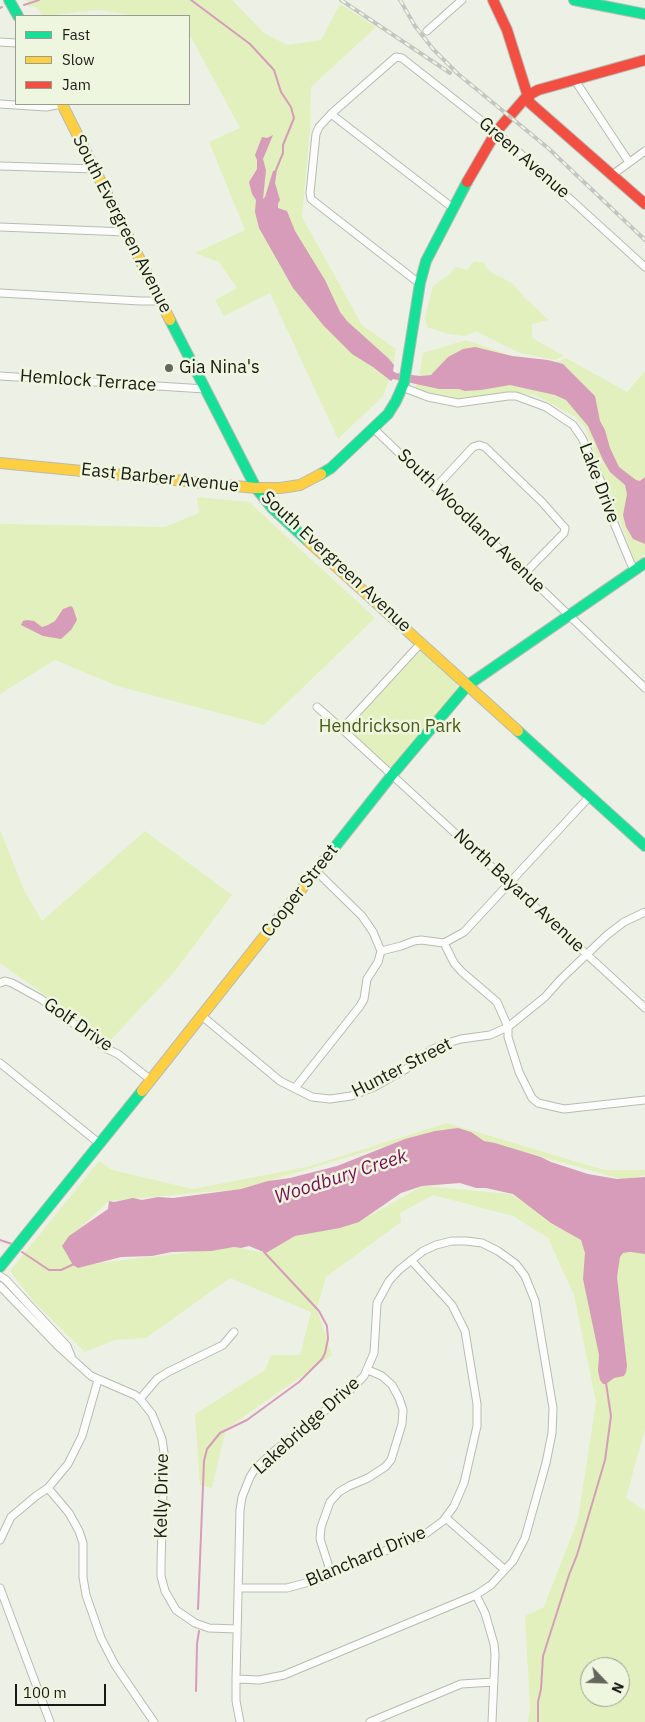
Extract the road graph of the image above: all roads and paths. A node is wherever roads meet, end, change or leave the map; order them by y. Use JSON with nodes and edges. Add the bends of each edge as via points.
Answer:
{"nodes":[{"id":1,"x":9,"y":0,"type":"edge"},
{"id":2,"x":13,"y":0,"type":"edge"},
{"id":3,"x":462,"y":0,"type":"edge"},
{"id":4,"x":493,"y":0,"type":"edge"},
{"id":5,"x":574,"y":0,"type":"edge"},
{"id":6,"x":645,"y":14,"type":"edge"},
{"id":7,"x":17,"y":15,"type":"edge"},
{"id":8,"x":18,"y":15,"type":"edge"},
{"id":9,"x":426,"y":31,"type":"dead end"},
{"id":10,"x":0,"y":42,"type":"edge"},
{"id":11,"x":15,"y":43,"type":"edge"},
{"id":12,"x":645,"y":60,"type":"edge"},
{"id":13,"x":574,"y":79,"type":"junction"},
{"id":14,"x":527,"y":96,"type":"junction"},
{"id":15,"x":0,"y":104,"type":"edge"},
{"id":16,"x":15,"y":105,"type":"edge"},
{"id":17,"x":23,"y":105,"type":"edge"},
{"id":18,"x":54,"y":105,"type":"edge"},
{"id":19,"x":62,"y":105,"type":"edge"},
{"id":20,"x":331,"y":114,"type":"junction"},
{"id":21,"x":496,"y":132,"type":"junction"},
{"id":22,"x":645,"y":151,"type":"edge"},
{"id":23,"x":629,"y":162,"type":"junction"},
{"id":24,"x":0,"y":166,"type":"edge"},
{"id":25,"x":94,"y":169,"type":"junction"},
{"id":26,"x":612,"y":175,"type":"junction"},
{"id":27,"x":645,"y":204,"type":"edge"},
{"id":28,"x":453,"y":208,"type":"junction"},
{"id":29,"x":0,"y":226,"type":"edge"},
{"id":30,"x":126,"y":232,"type":"junction"},
{"id":31,"x":645,"y":267,"type":"edge"},
{"id":32,"x":420,"y":282,"type":"junction"},
{"id":33,"x":0,"y":293,"type":"edge"},
{"id":34,"x":160,"y":301,"type":"junction"},
{"id":35,"x":0,"y":376,"type":"edge"},
{"id":36,"x":404,"y":381,"type":"junction"},
{"id":37,"x":206,"y":388,"type":"junction"},
{"id":38,"x":373,"y":428,"type":"junction"},
{"id":39,"x":0,"y":463,"type":"edge"},
{"id":40,"x":436,"y":487,"type":"junction"},
{"id":41,"x":256,"y":488,"type":"junction"},
{"id":42,"x":645,"y":563,"type":"edge"},
{"id":43,"x":636,"y":570,"type":"junction"},
{"id":44,"x":525,"y":573,"type":"junction"},
{"id":45,"x":569,"y":615,"type":"junction"},
{"id":46,"x":422,"y":642,"type":"junction"},
{"id":47,"x":468,"y":684,"type":"junction"},
{"id":48,"x":645,"y":688,"type":"edge"},
{"id":49,"x":317,"y":708,"type":"dead end"},
{"id":50,"x":342,"y":728,"type":"junction"},
{"id":51,"x":392,"y":775,"type":"junction"},
{"id":52,"x":590,"y":796,"type":"junction"},
{"id":53,"x":645,"y":846,"type":"edge"},
{"id":54,"x":316,"y":871,"type":"junction"},
{"id":55,"x":510,"y":883,"type":"junction"},
{"id":56,"x":645,"y":912,"type":"edge"},
{"id":57,"x":444,"y":943,"type":"junction"},
{"id":58,"x":381,"y":952,"type":"junction"},
{"id":59,"x":586,"y":954,"type":"junction"},
{"id":60,"x":0,"y":983,"type":"edge"},
{"id":61,"x":645,"y":1008,"type":"edge"},
{"id":62,"x":202,"y":1016,"type":"junction"},
{"id":63,"x":508,"y":1027,"type":"junction"},
{"id":64,"x":0,"y":1063,"type":"edge"},
{"id":65,"x":151,"y":1080,"type":"junction"},
{"id":66,"x":295,"y":1088,"type":"junction"},
{"id":67,"x":645,"y":1100,"type":"edge"},
{"id":68,"x":100,"y":1144,"type":"junction"},
{"id":69,"x":411,"y":1260,"type":"junction"},
{"id":70,"x":0,"y":1267,"type":"edge"},
{"id":71,"x":0,"y":1276,"type":"edge"},
{"id":72,"x":0,"y":1286,"type":"edge"},
{"id":73,"x":234,"y":1332,"type":"dead end"},
{"id":74,"x":72,"y":1358,"type":"junction"},
{"id":75,"x":368,"y":1370,"type":"junction"},
{"id":76,"x":98,"y":1380,"type":"junction"},
{"id":77,"x":140,"y":1399,"type":"junction"},
{"id":78,"x":48,"y":1488,"type":"junction"},
{"id":79,"x":446,"y":1518,"type":"junction"},
{"id":80,"x":0,"y":1540,"type":"edge"},
{"id":81,"x":504,"y":1570,"type":"junction"},
{"id":82,"x":331,"y":1573,"type":"junction"},
{"id":83,"x":0,"y":1588,"type":"edge"},
{"id":84,"x":239,"y":1588,"type":"junction"},
{"id":85,"x":476,"y":1595,"type":"junction"},
{"id":86,"x":237,"y":1629,"type":"junction"},
{"id":87,"x":236,"y":1679,"type":"junction"},
{"id":88,"x":494,"y":1682,"type":"junction"},
{"id":89,"x":50,"y":1722,"type":"edge"},
{"id":90,"x":154,"y":1722,"type":"edge"},
{"id":91,"x":240,"y":1722,"type":"edge"},
{"id":92,"x":370,"y":1722,"type":"edge"},
{"id":93,"x":492,"y":1722,"type":"edge"}],
"edges":[{"from":1,"to":7,"type":"main road"},
{"from":2,"to":8,"type":"main road"},
{"from":3,"to":9,"type":"street"},
{"from":4,"to":14,"type":"main road","via":[[507,30]]},
{"from":5,"to":6,"type":"main road"},
{"from":10,"to":11,"type":"street"},
{"from":12,"to":13,"type":"main road","name":"East Barber Avenue"},
{"from":13,"to":14,"type":"main road","name":"East Barber Avenue"},
{"from":13,"to":23,"type":"street"},
{"from":14,"to":21,"type":"main road","name":"East Barber Avenue"},
{"from":14,"to":26,"type":"main road","via":[[530,103]]},
{"from":15,"to":16,"type":"street"},
{"from":17,"to":18,"type":"street"},
{"from":19,"to":25,"type":"main road","name":"South Evergreen Avenue"},
{"from":20,"to":21,"type":"street","name":"Green Avenue","via":[[396,57],[402,58]]},
{"from":20,"to":28,"type":"street"},
{"from":20,"to":32,"type":"street","via":[[316,134],[311,199]]},
{"from":21,"to":28,"type":"main road","name":"East Barber Avenue"},
{"from":21,"to":31,"type":"street","name":"Green Avenue"},
{"from":22,"to":23,"type":"street"},
{"from":23,"to":26,"type":"street"},
{"from":24,"to":25,"type":"street"},
{"from":25,"to":30,"type":"main road","name":"South Evergreen Avenue"},
{"from":26,"to":27,"type":"main road"},
{"from":28,"to":32,"type":"main road","name":"East Barber Avenue","via":[[426,261]]},
{"from":29,"to":30,"type":"street"},
{"from":30,"to":34,"type":"main road","name":"South Evergreen Avenue"},
{"from":32,"to":36,"type":"main road","name":"East Barber Avenue"},
{"from":33,"to":34,"type":"street"},
{"from":34,"to":37,"type":"main road","name":"South Evergreen Avenue"},
{"from":35,"to":37,"type":"street","name":"Hemlock Terrace"},
{"from":36,"to":38,"type":"main road","name":"East Barber Avenue","via":[[388,414]]},
{"from":36,"to":43,"type":"street","name":"Lake Drive","via":[[428,397],[458,403],[516,396],[546,407],[572,425],[589,453],[614,523]]},
{"from":37,"to":41,"type":"main road","name":"South Evergreen Avenue"},
{"from":38,"to":40,"type":"street","name":"South Woodland Avenue"},
{"from":38,"to":41,"type":"main road","name":"East Barber Avenue","via":[[331,468],[308,481],[280,488]]},
{"from":39,"to":41,"type":"main road","name":"East Barber Avenue"},
{"from":40,"to":44,"type":"street","name":"South Woodland Avenue"},
{"from":40,"to":44,"type":"street","via":[[472,447],[479,445],[485,447],[542,502],[565,528],[564,533]]},
{"from":41,"to":46,"type":"main road","name":"South Evergreen Avenue","via":[[272,508]]},
{"from":42,"to":43,"type":"main road","name":"Cooper Street"},
{"from":43,"to":45,"type":"main road","name":"Cooper Street"},
{"from":44,"to":45,"type":"street","name":"South Woodland Avenue"},
{"from":45,"to":47,"type":"main road","name":"Cooper Street"},
{"from":45,"to":48,"type":"street","name":"South Woodland Avenue"},
{"from":46,"to":47,"type":"main road","name":"South Evergreen Avenue"},
{"from":46,"to":50,"type":"street"},
{"from":47,"to":51,"type":"main road","name":"Cooper Street"},
{"from":47,"to":52,"type":"main road","name":"South Evergreen Avenue"},
{"from":49,"to":50,"type":"street","name":"North Bayard Avenue"},
{"from":50,"to":51,"type":"street","name":"North Bayard Avenue"},
{"from":51,"to":54,"type":"main road","name":"Cooper Street"},
{"from":51,"to":55,"type":"street","name":"North Bayard Avenue"},
{"from":52,"to":53,"type":"main road","name":"South Evergreen Avenue"},
{"from":52,"to":55,"type":"street"},
{"from":54,"to":58,"type":"street","via":[[362,916]]},
{"from":54,"to":62,"type":"main road","name":"Cooper Street"},
{"from":55,"to":57,"type":"street","via":[[464,932]]},
{"from":55,"to":59,"type":"street","name":"North Bayard Avenue"},
{"from":56,"to":59,"type":"street","name":"Hunter Street","via":[[624,922]]},
{"from":57,"to":58,"type":"street","via":[[414,941]]},
{"from":57,"to":63,"type":"street","via":[[458,968],[496,1002]]},
{"from":58,"to":66,"type":"street","via":[[367,979],[360,1006]]},
{"from":59,"to":61,"type":"street","name":"North Bayard Avenue"},
{"from":59,"to":63,"type":"street","name":"Hunter Street","via":[[545,997]]},
{"from":60,"to":65,"type":"street","name":"Golf Drive","via":[[12,983],[41,999]]},
{"from":62,"to":65,"type":"main road","name":"Cooper Street"},
{"from":62,"to":66,"type":"street","name":"Hunter Street","via":[[280,1081]]},
{"from":63,"to":66,"type":"street","name":"Hunter Street","via":[[490,1035],[444,1044],[374,1087],[351,1096],[312,1097]]},
{"from":63,"to":67,"type":"street","via":[[519,1072],[532,1098],[538,1103],[564,1109]]},
{"from":64,"to":68,"type":"street"},
{"from":65,"to":68,"type":"main road","name":"Cooper Street"},
{"from":68,"to":70,"type":"main road","name":"Cooper Street"},
{"from":69,"to":75,"type":"street","name":"Lakebridge Drive","via":[[389,1281],[377,1303],[374,1353]]},
{"from":69,"to":79,"type":"street","name":"Blanchard Drive","via":[[452,1305],[461,1320],[477,1404],[477,1426],[464,1483]]},
{"from":69,"to":81,"type":"street","name":"Lakebridge Drive","via":[[436,1245],[466,1241],[482,1243],[516,1264],[535,1301],[553,1408],[552,1433],[525,1538],[513,1561]]},
{"from":71,"to":74,"type":"street","name":"Kelly Drive","via":[[67,1346]]},
{"from":72,"to":74,"type":"street","name":"Kelly Drive"},
{"from":73,"to":77,"type":"street","via":[[223,1345],[158,1379]]},
{"from":74,"to":76,"type":"street","name":"Kelly Drive"},
{"from":75,"to":82,"type":"street","via":[[382,1376],[392,1386],[401,1404],[402,1424],[385,1467],[339,1492],[330,1502],[320,1539]]},
{"from":75,"to":84,"type":"street","name":"Lakebridge Drive","via":[[359,1383],[272,1452],[250,1477],[240,1510]]},
{"from":76,"to":77,"type":"street","name":"Kelly Drive","via":[[122,1388]]},
{"from":76,"to":78,"type":"street","via":[[82,1436],[68,1464]]},
{"from":77,"to":86,"type":"street","name":"Kelly Drive","via":[[152,1414],[164,1453],[161,1576],[165,1591],[176,1610],[195,1623],[209,1628]]},
{"from":78,"to":80,"type":"street","via":[[11,1517]]},
{"from":78,"to":90,"type":"street","via":[[74,1520],[83,1543],[86,1595],[101,1638],[114,1665]]},
{"from":79,"to":81,"type":"street"},
{"from":79,"to":82,"type":"street","name":"Blanchard Drive","via":[[424,1535]]},
{"from":81,"to":85,"type":"street","name":"Lakebridge Drive","via":[[491,1585]]},
{"from":82,"to":84,"type":"street","name":"Blanchard Drive","via":[[287,1588]]},
{"from":83,"to":89,"type":"street"},
{"from":84,"to":86,"type":"street","name":"Lakebridge Drive"},
{"from":85,"to":87,"type":"street","name":"Lakebridge Drive","via":[[284,1675],[259,1680]]},
{"from":85,"to":88,"type":"street","via":[[493,1638]]},
{"from":86,"to":87,"type":"street","name":"Lakebridge Drive"},
{"from":87,"to":91,"type":"street","name":"Lakebridge Drive"},
{"from":88,"to":92,"type":"street","via":[[460,1684]]},
{"from":88,"to":93,"type":"street"}]}
